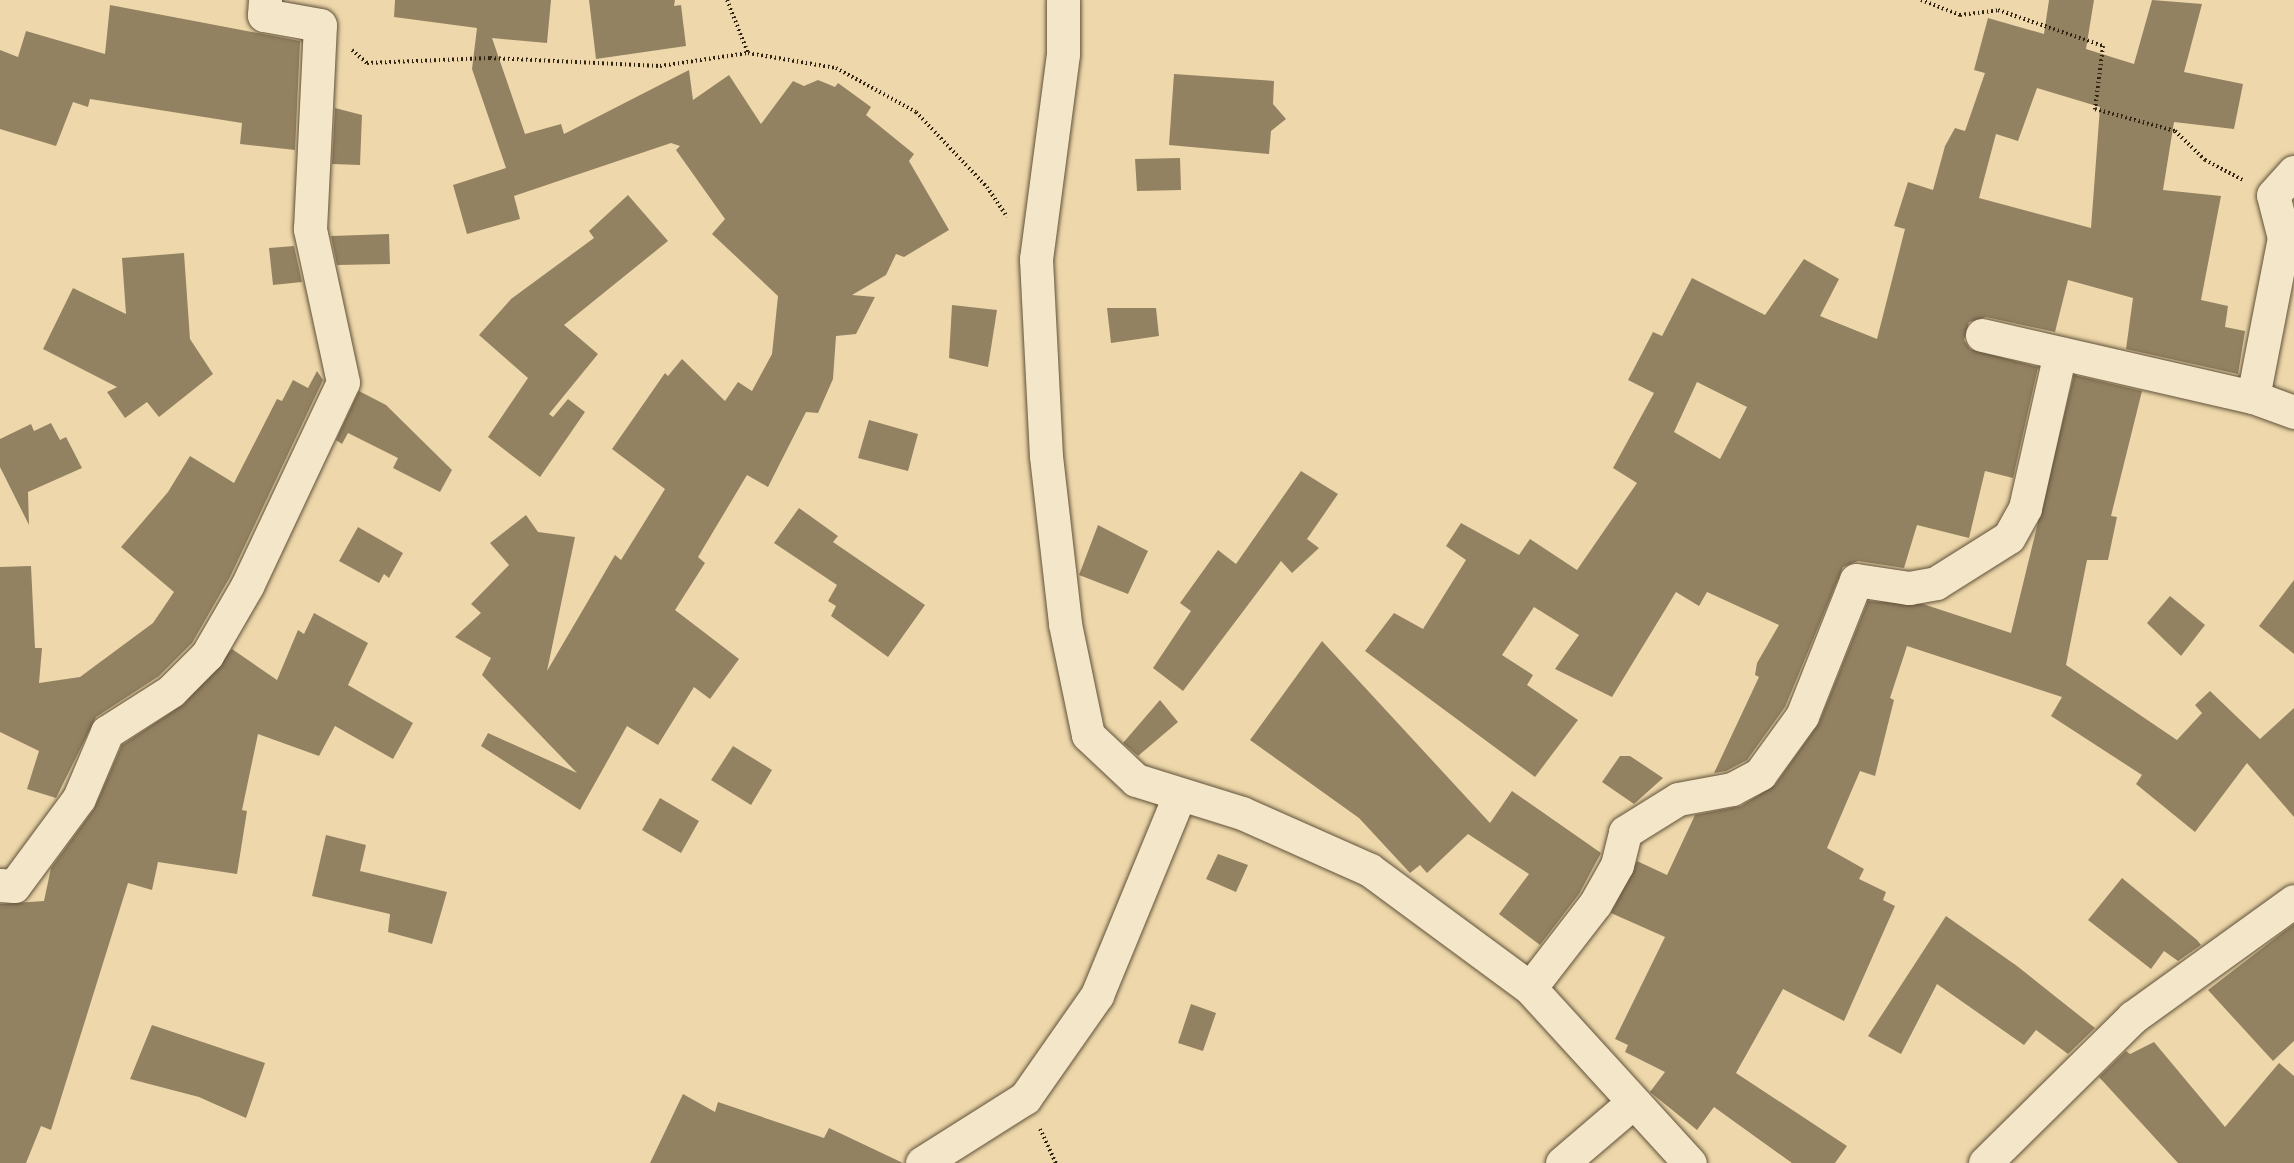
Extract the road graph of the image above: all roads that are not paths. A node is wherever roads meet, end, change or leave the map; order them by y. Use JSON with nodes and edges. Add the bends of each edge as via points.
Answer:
{"nodes":[{"id":1,"x":265,"y":0,"type":"edge"},
{"id":2,"x":1064,"y":0,"type":"edge"},
{"id":3,"x":2284,"y":183,"type":"edge"},
{"id":4,"x":1982,"y":335,"type":"dead end"},
{"id":5,"x":2059,"y":357,"type":"junction"},
{"id":6,"x":2253,"y":397,"type":"junction"},
{"id":7,"x":2294,"y":412,"type":"edge"},
{"id":8,"x":1179,"y":796,"type":"junction"},
{"id":9,"x":0,"y":885,"type":"edge"},
{"id":10,"x":2294,"y":901,"type":"edge"},
{"id":11,"x":1530,"y":988,"type":"junction"},
{"id":12,"x":1631,"y":1104,"type":"junction"},
{"id":13,"x":922,"y":1163,"type":"edge"},
{"id":14,"x":1562,"y":1163,"type":"edge"},
{"id":15,"x":1690,"y":1163,"type":"edge"},
{"id":16,"x":1985,"y":1163,"type":"edge"}],
"edges":[{"from":1,"to":9,"type":"street","via":[[264,15],[320,25],[310,229],[343,382],[247,586],[207,655],[171,691],[107,732],[79,798],[14,886]]},
{"from":2,"to":8,"type":"street","via":[[1063,54],[1036,260],[1046,456],[1065,624],[1088,735],[1136,780]]},
{"from":3,"to":6,"type":"street","via":[[2284,238]]},
{"from":4,"to":5,"type":"street"},
{"from":5,"to":6,"type":"street"},
{"from":5,"to":11,"type":"street","via":[[2025,508],[2009,537],[1936,583],[1909,588],[1856,580],[1802,716],[1760,774],[1732,789],[1678,799],[1625,832],[1617,865],[1595,904]]},
{"from":6,"to":7,"type":"street"},
{"from":8,"to":11,"type":"street","via":[[1242,813],[1370,870]]},
{"from":8,"to":13,"type":"street","via":[[1097,995],[1032,1089]]},
{"from":10,"to":16,"type":"street","via":[[2133,1017]]},
{"from":11,"to":12,"type":"street"},
{"from":12,"to":14,"type":"street"},
{"from":12,"to":15,"type":"street"}]}
